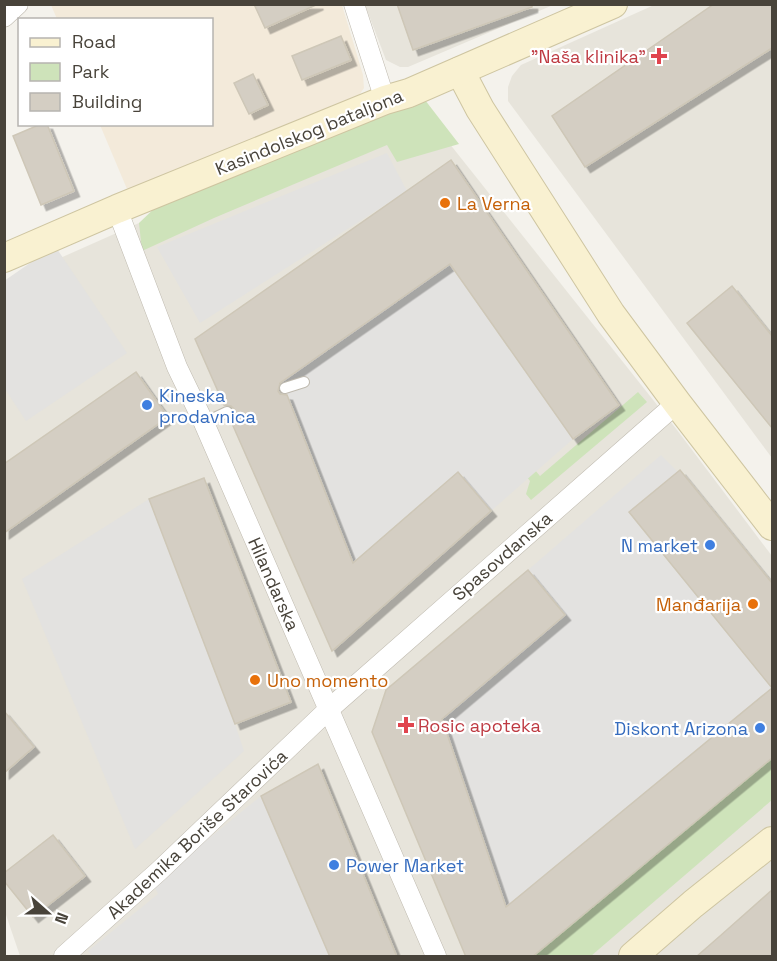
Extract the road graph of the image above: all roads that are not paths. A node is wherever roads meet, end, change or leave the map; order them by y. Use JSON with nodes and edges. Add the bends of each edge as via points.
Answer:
{"nodes":[{"id":1,"x":18,"y":4,"type":"edge"},
{"id":2,"x":354,"y":4,"type":"edge"},
{"id":3,"x":613,"y":4,"type":"edge"},
{"id":4,"x":4,"y":17,"type":"edge"},
{"id":5,"x":460,"y":71,"type":"junction"},
{"id":6,"x":385,"y":100,"type":"junction"},
{"id":7,"x":117,"y":209,"type":"junction"},
{"id":8,"x":4,"y":258,"type":"edge"},
{"id":9,"x":304,"y":382,"type":"dead end"},
{"id":10,"x":285,"y":388,"type":"dead end"},
{"id":11,"x":677,"y":403,"type":"junction"},
{"id":12,"x":227,"y":412,"type":"dead end"},
{"id":13,"x":204,"y":423,"type":"junction"},
{"id":14,"x":772,"y":526,"type":"edge"},
{"id":15,"x":328,"y":710,"type":"junction"},
{"id":16,"x":772,"y":841,"type":"edge"},
{"id":17,"x":64,"y":957,"type":"edge"},
{"id":18,"x":436,"y":957,"type":"edge"},
{"id":19,"x":633,"y":957,"type":"edge"}],
"edges":[{"from":1,"to":4,"type":"street"},
{"from":2,"to":6,"type":"street"},
{"from":3,"to":5,"type":"street","name":"Kasindolskog bataljona"},
{"from":5,"to":6,"type":"street","name":"Kasindolskog bataljona"},
{"from":5,"to":11,"type":"street","via":[[480,109],[611,314]]},
{"from":6,"to":7,"type":"street","name":"Kasindolskog bataljona"},
{"from":7,"to":8,"type":"street","name":"Kasindolskog bataljona"},
{"from":7,"to":13,"type":"street","name":"Hilandarska","via":[[177,367]]},
{"from":9,"to":10,"type":"lane"},
{"from":11,"to":14,"type":"street"},
{"from":11,"to":15,"type":"street","name":"Spasovdanska"},
{"from":12,"to":13,"type":"lane"},
{"from":13,"to":15,"type":"street","name":"Hilandarska"},
{"from":15,"to":17,"type":"street","name":"Akademika Boriše Starovića"},
{"from":15,"to":18,"type":"street","name":"Hilandarska"},
{"from":16,"to":19,"type":"street"}]}
